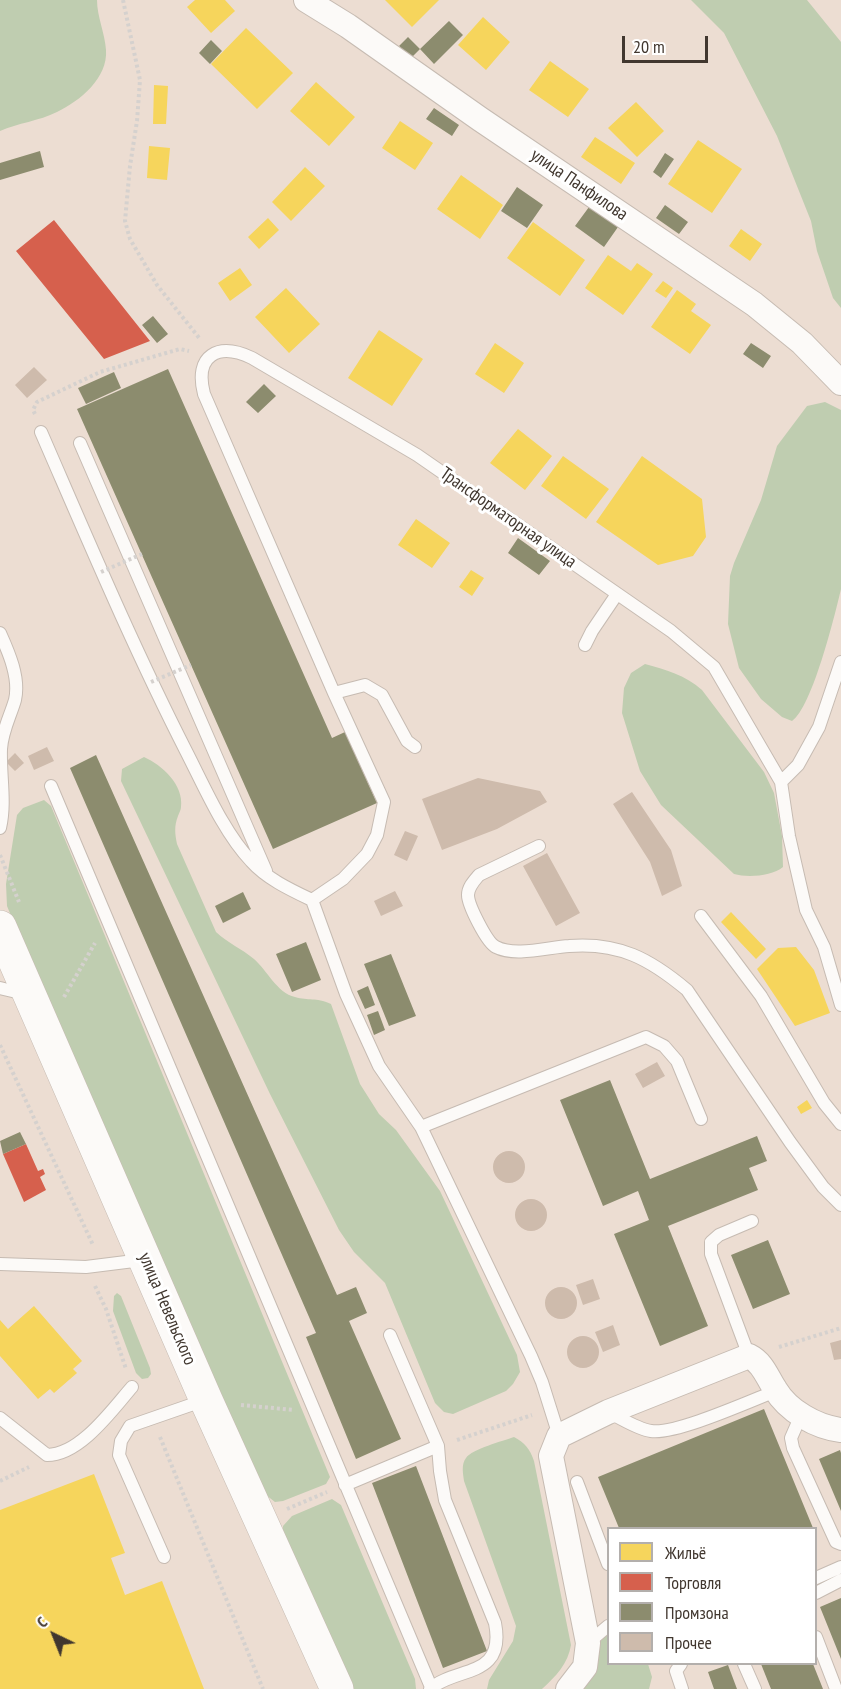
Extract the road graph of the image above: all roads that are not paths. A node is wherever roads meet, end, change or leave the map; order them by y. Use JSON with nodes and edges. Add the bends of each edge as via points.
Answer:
{"nodes":[{"id":1,"x":306,"y":0,"type":"edge"},
{"id":2,"x":841,"y":383,"type":"edge"},
{"id":3,"x":41,"y":432,"type":"road end"},
{"id":4,"x":80,"y":443,"type":"dead end"},
{"id":5,"x":617,"y":594,"type":"junction"},
{"id":6,"x":0,"y":633,"type":"edge"},
{"id":7,"x":585,"y":645,"type":"dead end"},
{"id":8,"x":841,"y":662,"type":"edge"},
{"id":9,"x":334,"y":693,"type":"junction"},
{"id":10,"x":415,"y":747,"type":"dead end"},
{"id":11,"x":781,"y":782,"type":"junction"},
{"id":12,"x":51,"y":786,"type":"dead end"},
{"id":13,"x":0,"y":828,"type":"edge"},
{"id":14,"x":539,"y":846,"type":"dead end"},
{"id":15,"x":268,"y":875,"type":"junction"},
{"id":16,"x":312,"y":900,"type":"junction"},
{"id":17,"x":701,"y":916,"type":"dead end"},
{"id":18,"x":0,"y":927,"type":"edge"},
{"id":19,"x":14,"y":991,"type":"edge"},
{"id":20,"x":841,"y":1005,"type":"edge"},
{"id":21,"x":701,"y":1119,"type":"dead end"},
{"id":22,"x":841,"y":1124,"type":"edge"},
{"id":23,"x":420,"y":1126,"type":"junction"},
{"id":24,"x":841,"y":1205,"type":"edge"},
{"id":25,"x":752,"y":1221,"type":"dead end"},
{"id":26,"x":146,"y":1260,"type":"junction"},
{"id":27,"x":0,"y":1264,"type":"edge"},
{"id":28,"x":390,"y":1335,"type":"dead end"},
{"id":29,"x":749,"y":1356,"type":"junction"},
{"id":30,"x":132,"y":1387,"type":"road end"},
{"id":31,"x":776,"y":1391,"type":"junction"},
{"id":32,"x":206,"y":1400,"type":"junction"},
{"id":33,"x":608,"y":1412,"type":"junction"},
{"id":34,"x":801,"y":1414,"type":"junction"},
{"id":35,"x":0,"y":1418,"type":"edge"},
{"id":36,"x":841,"y":1431,"type":"edge"},
{"id":37,"x":559,"y":1436,"type":"junction"},
{"id":38,"x":438,"y":1446,"type":"junction"},
{"id":39,"x":577,"y":1482,"type":"dead end"},
{"id":40,"x":345,"y":1485,"type":"junction"},
{"id":41,"x":841,"y":1544,"type":"edge"},
{"id":42,"x":164,"y":1557,"type":"dead end"},
{"id":43,"x":607,"y":1559,"type":"edge"},
{"id":44,"x":841,"y":1567,"type":"edge"},
{"id":45,"x":817,"y":1578,"type":"edge"},
{"id":46,"x":841,"y":1580,"type":"edge"},
{"id":47,"x":817,"y":1592,"type":"edge"},
{"id":48,"x":607,"y":1628,"type":"edge"},
{"id":49,"x":817,"y":1640,"type":"edge"},
{"id":50,"x":588,"y":1643,"type":"junction"},
{"id":51,"x":680,"y":1665,"type":"edge"},
{"id":52,"x":744,"y":1665,"type":"edge"},
{"id":53,"x":431,"y":1688,"type":"edge"},
{"id":54,"x":337,"y":1689,"type":"edge"},
{"id":55,"x":568,"y":1689,"type":"edge"},
{"id":56,"x":682,"y":1689,"type":"edge"},
{"id":57,"x":755,"y":1689,"type":"edge"},
{"id":58,"x":836,"y":1689,"type":"edge"}],
"edges":[{"from":1,"to":2,"type":"street","name":"улица Панфилова","via":[[754,304]]},
{"from":3,"to":15,"type":"lane","via":[[151,682],[223,823],[251,861]]},
{"from":4,"to":15,"type":"lane"},
{"from":5,"to":7,"type":"lane"},
{"from":5,"to":9,"type":"lane","name":"Трансформаторная улица","via":[[407,449],[243,354],[222,350],[204,363],[200,378],[204,394]]},
{"from":5,"to":11,"type":"lane","name":"Трансформаторная улица","via":[[714,667]]},
{"from":6,"to":13,"type":"lane","via":[[12,666],[15,701],[1,749]]},
{"from":8,"to":11,"type":"lane","via":[[819,727],[798,765]]},
{"from":9,"to":10,"type":"lane","via":[[365,685],[382,695],[407,741]]},
{"from":9,"to":16,"type":"lane","via":[[384,802],[377,835],[367,854],[343,879]]},
{"from":11,"to":20,"type":"lane","via":[[806,910],[825,947]]},
{"from":12,"to":40,"type":"lane"},
{"from":14,"to":24,"type":"lane","via":[[472,882],[468,894],[471,905],[494,947],[515,951],[570,946],[618,949],[669,975],[687,990],[790,1142]]},
{"from":15,"to":16,"type":"lane"},
{"from":16,"to":23,"type":"lane","via":[[346,994],[379,1066]]},
{"from":17,"to":22,"type":"lane","via":[[761,996],[824,1103]]},
{"from":18,"to":19,"type":"main road","name":"улица Невельского"},
{"from":19,"to":26,"type":"main road","name":"улица Невельского","via":[[44,1031]]},
{"from":21,"to":23,"type":"lane","via":[[676,1060],[664,1046],[646,1037]]},
{"from":23,"to":37,"type":"lane","via":[[531,1356]]},
{"from":25,"to":29,"type":"lane","via":[[718,1235],[711,1242],[711,1254]]},
{"from":26,"to":27,"type":"lane","via":[[74,1267]]},
{"from":26,"to":32,"type":"main road","name":"улица Невельского"},
{"from":28,"to":38,"type":"lane"},
{"from":29,"to":31,"type":"street","via":[[758,1361]]},
{"from":29,"to":33,"type":"street"},
{"from":30,"to":35,"type":"lane","via":[[99,1425],[65,1452],[47,1455]]},
{"from":31,"to":33,"type":"lane","via":[[687,1425],[660,1431],[649,1431]]},
{"from":31,"to":34,"type":"street"},
{"from":32,"to":42,"type":"lane","via":[[130,1426],[121,1441],[119,1455]]},
{"from":32,"to":54,"type":"main road","name":"улица Невельского"},
{"from":33,"to":37,"type":"street"},
{"from":34,"to":36,"type":"street"},
{"from":34,"to":41,"type":"lane","via":[[791,1438],[793,1448],[836,1542]]},
{"from":37,"to":50,"type":"street","via":[[551,1456]]},
{"from":38,"to":40,"type":"lane"},
{"from":38,"to":53,"type":"lane","via":[[445,1500],[498,1639],[492,1656],[480,1667]]},
{"from":39,"to":43,"type":"lane"},
{"from":40,"to":53,"type":"lane"},
{"from":44,"to":45,"type":"lane"},
{"from":46,"to":47,"type":"lane"},
{"from":48,"to":50,"type":"lane"},
{"from":49,"to":58,"type":"lane"},
{"from":50,"to":55,"type":"street","via":[[585,1667]]},
{"from":51,"to":56,"type":"lane","via":[[676,1671]]},
{"from":52,"to":57,"type":"lane"}]}
